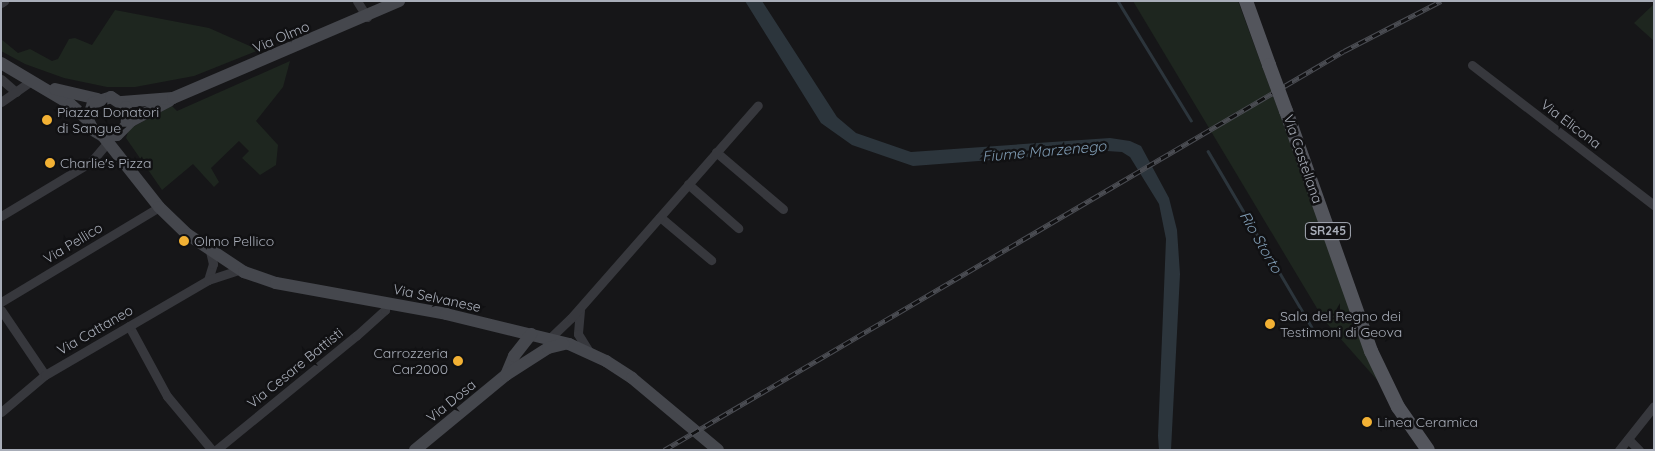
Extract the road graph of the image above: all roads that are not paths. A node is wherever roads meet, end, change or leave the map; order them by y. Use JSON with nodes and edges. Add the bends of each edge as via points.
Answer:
{"nodes":[{"id":1,"x":357,"y":1,"type":"edge"},
{"id":2,"x":399,"y":1,"type":"edge"},
{"id":3,"x":1246,"y":1,"type":"edge"},
{"id":4,"x":367,"y":17,"type":"junction"},
{"id":5,"x":1,"y":64,"type":"edge"},
{"id":6,"x":1472,"y":65,"type":"dead end"},
{"id":7,"x":1,"y":79,"type":"edge"},
{"id":8,"x":37,"y":83,"type":"junction"},
{"id":9,"x":16,"y":92,"type":"junction"},
{"id":10,"x":173,"y":98,"type":"junction"},
{"id":11,"x":98,"y":99,"type":"junction"},
{"id":12,"x":1,"y":102,"type":"edge"},
{"id":13,"x":122,"y":102,"type":"junction"},
{"id":14,"x":758,"y":105,"type":"dead end"},
{"id":15,"x":88,"y":120,"type":"junction"},
{"id":16,"x":125,"y":127,"type":"junction"},
{"id":17,"x":105,"y":139,"type":"junction"},
{"id":18,"x":716,"y":152,"type":"junction"},
{"id":19,"x":688,"y":184,"type":"junction"},
{"id":20,"x":147,"y":191,"type":"junction"},
{"id":21,"x":1652,"y":202,"type":"edge"},
{"id":22,"x":159,"y":208,"type":"junction"},
{"id":23,"x":783,"y":209,"type":"dead end"},
{"id":24,"x":1,"y":216,"type":"edge"},
{"id":25,"x":660,"y":216,"type":"junction"},
{"id":26,"x":738,"y":228,"type":"dead end"},
{"id":27,"x":210,"y":251,"type":"junction"},
{"id":28,"x":711,"y":260,"type":"dead end"},
{"id":29,"x":228,"y":263,"type":"junction"},
{"id":30,"x":239,"y":270,"type":"junction"},
{"id":31,"x":208,"y":280,"type":"junction"},
{"id":32,"x":1,"y":302,"type":"edge"},
{"id":33,"x":386,"y":303,"type":"junction"},
{"id":34,"x":581,"y":307,"type":"junction"},
{"id":35,"x":1,"y":310,"type":"edge"},
{"id":36,"x":129,"y":326,"type":"junction"},
{"id":37,"x":504,"y":328,"type":"junction"},
{"id":38,"x":531,"y":334,"type":"junction"},
{"id":39,"x":549,"y":339,"type":"junction"},
{"id":40,"x":569,"y":344,"type":"junction"},
{"id":41,"x":590,"y":353,"type":"junction"},
{"id":42,"x":514,"y":356,"type":"junction"},
{"id":43,"x":527,"y":363,"type":"junction"},
{"id":44,"x":44,"y":375,"type":"junction"},
{"id":45,"x":506,"y":376,"type":"junction"},
{"id":46,"x":1654,"y":406,"type":"edge"},
{"id":47,"x":1,"y":412,"type":"edge"},
{"id":48,"x":1628,"y":440,"type":"junction"},
{"id":49,"x":214,"y":450,"type":"edge"},
{"id":50,"x":415,"y":450,"type":"edge"},
{"id":51,"x":718,"y":450,"type":"edge"},
{"id":52,"x":1428,"y":450,"type":"edge"},
{"id":53,"x":1619,"y":450,"type":"edge"},
{"id":54,"x":1639,"y":450,"type":"edge"}],
"edges":[{"from":1,"to":4,"type":"street"},
{"from":2,"to":4,"type":"street","name":"Via Olmo"},
{"from":3,"to":52,"type":"main road","name":"Via Castellana","number":"SR245","bridge":true,"via":[[1371,351],[1398,407]]},
{"from":4,"to":10,"type":"street","name":"Via Olmo"},
{"from":5,"to":8,"type":"street","name":"Via Olmo"},
{"from":6,"to":21,"type":"street","name":"Via Elicona"},
{"from":7,"to":9,"type":"street"},
{"from":8,"to":9,"type":"street"},
{"from":8,"to":11,"type":"street","name":"Via Olmo"},
{"from":8,"to":15,"type":"street","name":"Via Olmo"},
{"from":9,"to":12,"type":"street"},
{"from":10,"to":13,"type":"street","name":"Via Olmo"},
{"from":10,"to":16,"type":"street","name":"Via Olmo"},
{"from":11,"to":13,"type":"street","name":"Via Olmo","via":[[110,97]]},
{"from":11,"to":15,"type":"street","via":[[90,108]]},
{"from":13,"to":16,"type":"street","via":[[128,112]]},
{"from":14,"to":18,"type":"street"},
{"from":15,"to":17,"type":"street","name":"Via Olmo","via":[[93,130]]},
{"from":16,"to":17,"type":"street","name":"Via Olmo"},
{"from":16,"to":20,"type":"street","name":"Via Selvanese","via":[[122,146]]},
{"from":17,"to":20,"type":"street","name":"Via Selvanese"},
{"from":17,"to":24,"type":"street","via":[[91,162]]},
{"from":18,"to":19,"type":"street"},
{"from":18,"to":23,"type":"street"},
{"from":19,"to":25,"type":"street"},
{"from":19,"to":26,"type":"street"},
{"from":20,"to":22,"type":"street","name":"Via Selvanese"},
{"from":22,"to":27,"type":"street","name":"Via Selvanese"},
{"from":22,"to":32,"type":"street","name":"Via Pellico"},
{"from":25,"to":28,"type":"street"},
{"from":25,"to":34,"type":"street"},
{"from":27,"to":29,"type":"street","name":"Via Selvanese"},
{"from":27,"to":31,"type":"street","via":[[213,264]]},
{"from":29,"to":30,"type":"street","name":"Via Selvanese"},
{"from":29,"to":31,"type":"street","name":"Via Cattaneo"},
{"from":30,"to":31,"type":"street","name":"Via Cattaneo"},
{"from":30,"to":33,"type":"street","name":"Via Selvanese","via":[[276,284]]},
{"from":31,"to":36,"type":"street","name":"Via Cattaneo"},
{"from":33,"to":37,"type":"street","name":"Via Selvanese"},
{"from":33,"to":49,"type":"street","name":"Via Cesare Battisti","via":[[385,310],[356,336]]},
{"from":34,"to":39,"type":"street"},
{"from":34,"to":41,"type":"street","via":[[578,334]]},
{"from":35,"to":44,"type":"street"},
{"from":36,"to":44,"type":"street","name":"Via Cattaneo"},
{"from":36,"to":49,"type":"street","name":"Via Cesare Battisti","via":[[167,396]]},
{"from":37,"to":38,"type":"street","name":"Via Selvanese"},
{"from":37,"to":42,"type":"street","via":[[511,339]]},
{"from":38,"to":39,"type":"street","name":"Via Selvanese"},
{"from":38,"to":42,"type":"street"},
{"from":38,"to":43,"type":"street","via":[[532,350]]},
{"from":39,"to":40,"type":"street","name":"Via Selvanese"},
{"from":40,"to":41,"type":"street","name":"Via Selvanese"},
{"from":40,"to":43,"type":"street","name":"Via Dosa","via":[[548,348]]},
{"from":41,"to":51,"type":"street","name":"Via Selvanese","via":[[632,378]]},
{"from":42,"to":45,"type":"street"},
{"from":43,"to":45,"type":"street","name":"Via Dosa"},
{"from":44,"to":47,"type":"street","name":"Via Cattaneo"},
{"from":45,"to":50,"type":"street","name":"Via Dosa"},
{"from":46,"to":48,"type":"street"},
{"from":48,"to":53,"type":"street"},
{"from":48,"to":54,"type":"street"}]}
